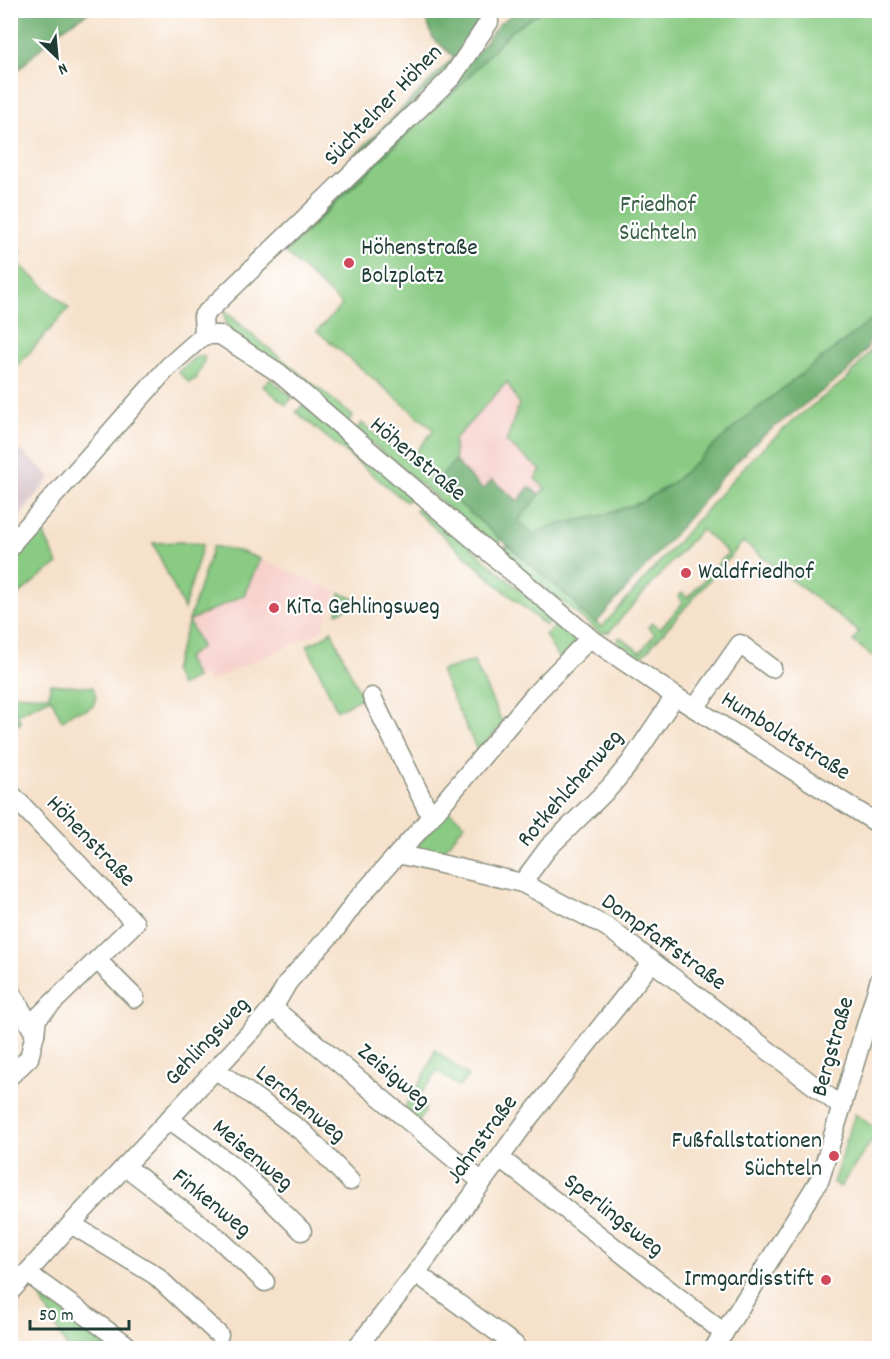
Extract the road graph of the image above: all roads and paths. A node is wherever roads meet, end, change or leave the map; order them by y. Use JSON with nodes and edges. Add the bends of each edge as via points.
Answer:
{"nodes":[{"id":1,"x":488,"y":10,"type":"edge"},
{"id":2,"x":204,"y":335,"type":"junction"},
{"id":3,"x":10,"y":548,"type":"edge"},
{"id":4,"x":590,"y":638,"type":"junction"},
{"id":5,"x":772,"y":668,"type":"dead end"},
{"id":6,"x":675,"y":696,"type":"junction"},
{"id":7,"x":372,"y":698,"type":"dead end"},
{"id":8,"x":695,"y":708,"type":"junction"},
{"id":9,"x":10,"y":795,"type":"edge"},
{"id":10,"x":431,"y":817,"type":"junction"},
{"id":11,"x":879,"y":825,"type":"edge"},
{"id":12,"x":398,"y":854,"type":"junction"},
{"id":13,"x":522,"y":884,"type":"junction"},
{"id":14,"x":97,"y":960,"type":"junction"},
{"id":15,"x":652,"y":962,"type":"junction"},
{"id":16,"x":879,"y":979,"type":"edge"},
{"id":17,"x":10,"y":990,"type":"edge"},
{"id":18,"x":135,"y":998,"type":"dead end"},
{"id":19,"x":273,"y":1008,"type":"junction"},
{"id":20,"x":35,"y":1034,"type":"junction"},
{"id":21,"x":216,"y":1070,"type":"junction"},
{"id":22,"x":10,"y":1076,"type":"edge"},
{"id":23,"x":842,"y":1107,"type":"junction"},
{"id":24,"x":169,"y":1119,"type":"junction"},
{"id":25,"x":500,"y":1158,"type":"junction"},
{"id":26,"x":125,"y":1166,"type":"junction"},
{"id":27,"x":350,"y":1181,"type":"dead end"},
{"id":28,"x":482,"y":1182,"type":"junction"},
{"id":29,"x":71,"y":1224,"type":"junction"},
{"id":30,"x":302,"y":1232,"type":"dead end"},
{"id":31,"x":27,"y":1273,"type":"junction"},
{"id":32,"x":416,"y":1273,"type":"junction"},
{"id":33,"x":265,"y":1282,"type":"dead end"},
{"id":34,"x":10,"y":1292,"type":"edge"},
{"id":35,"x":724,"y":1333,"type":"junction"},
{"id":36,"x":219,"y":1335,"type":"dead end"},
{"id":37,"x":130,"y":1348,"type":"edge"},
{"id":38,"x":356,"y":1348,"type":"edge"},
{"id":39,"x":513,"y":1348,"type":"edge"},
{"id":40,"x":714,"y":1348,"type":"edge"}],
"edges":[{"from":1,"to":2,"type":"street","name":"Süchtelner Höhen","via":[[489,22],[452,77],[203,316]]},
{"from":2,"to":3,"type":"street","via":[[169,366]]},
{"from":2,"to":4,"type":"street","name":"Höhenstraße","via":[[220,334],[279,373]]},
{"from":4,"to":6,"type":"street","name":"Humboldtstraße"},
{"from":4,"to":10,"type":"street","name":"Gehlingsweg","via":[[537,692]]},
{"from":5,"to":8,"type":"street","name":"Humboldtstraße","via":[[740,644]]},
{"from":6,"to":8,"type":"street","name":"Humboldtstraße"},
{"from":6,"to":13,"type":"street","name":"Rotkehlchenweg","via":[[630,763],[548,848]]},
{"from":7,"to":10,"type":"street"},
{"from":8,"to":11,"type":"street","name":"Humboldtstraße"},
{"from":9,"to":14,"type":"street","name":"Höhenstraße","via":[[135,923]]},
{"from":10,"to":12,"type":"street","name":"Gehlingsweg"},
{"from":12,"to":13,"type":"street","name":"Dompfaffstraße"},
{"from":12,"to":19,"type":"street","name":"Gehlingsweg","via":[[288,982]]},
{"from":13,"to":15,"type":"street","name":"Dompfaffstraße","via":[[607,927]]},
{"from":14,"to":18,"type":"street"},
{"from":14,"to":20,"type":"street","via":[[37,1018]]},
{"from":15,"to":23,"type":"street","name":"Dompfaffstraße"},
{"from":15,"to":25,"type":"street","name":"Jahnstraße"},
{"from":16,"to":23,"type":"street","name":"Bergstraße"},
{"from":17,"to":20,"type":"street"},
{"from":19,"to":21,"type":"street","name":"Gehlingsweg"},
{"from":19,"to":28,"type":"street","name":"Zeisigweg"},
{"from":20,"to":22,"type":"street","via":[[28,1058]]},
{"from":21,"to":24,"type":"street","name":"Gehlingsweg"},
{"from":21,"to":27,"type":"street","name":"Lerchenweg","via":[[304,1133]]},
{"from":23,"to":35,"type":"street","name":"Bergstraße","via":[[820,1179]]},
{"from":24,"to":26,"type":"street","name":"Gehlingsweg"},
{"from":24,"to":30,"type":"street","name":"Meisenweg","via":[[244,1174]]},
{"from":25,"to":28,"type":"street","name":"Jahnstraße"},
{"from":25,"to":35,"type":"street","name":"Sperlingsweg"},
{"from":26,"to":29,"type":"street","name":"Gehlingsweg"},
{"from":26,"to":33,"type":"street","name":"Finkenweg","via":[[217,1237]]},
{"from":28,"to":32,"type":"street","name":"Jahnstraße"},
{"from":29,"to":31,"type":"street","name":"Gehlingsweg"},
{"from":29,"to":36,"type":"street","via":[[155,1275]]},
{"from":31,"to":34,"type":"street","name":"Gehlingsweg"},
{"from":31,"to":37,"type":"street"},
{"from":32,"to":38,"type":"street","name":"Jahnstraße"},
{"from":32,"to":39,"type":"street","via":[[515,1345]]},
{"from":35,"to":40,"type":"street","name":"Bergstraße"}]}
